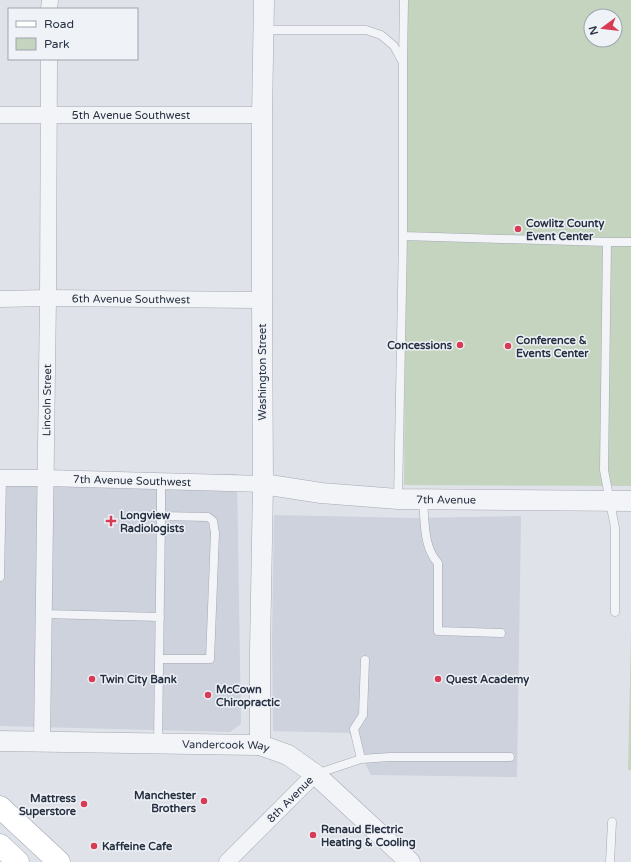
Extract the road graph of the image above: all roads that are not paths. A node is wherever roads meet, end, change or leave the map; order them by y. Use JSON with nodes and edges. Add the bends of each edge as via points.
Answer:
{"nodes":[{"id":1,"x":264,"y":0,"type":"edge"},
{"id":2,"x":404,"y":0,"type":"edge"},
{"id":3,"x":264,"y":30,"type":"junction"},
{"id":4,"x":49,"y":60,"type":"edge"},
{"id":5,"x":403,"y":62,"type":"junction"},
{"id":6,"x":48,"y":114,"type":"junction"},
{"id":7,"x":0,"y":115,"type":"edge"},
{"id":8,"x":262,"y":115,"type":"junction"},
{"id":9,"x":403,"y":236,"type":"junction"},
{"id":10,"x":606,"y":242,"type":"junction"},
{"id":11,"x":631,"y":242,"type":"edge"},
{"id":12,"x":48,"y":298,"type":"junction"},
{"id":13,"x":0,"y":299,"type":"edge"},
{"id":14,"x":262,"y":300,"type":"junction"},
{"id":15,"x":1,"y":478,"type":"edge"},
{"id":16,"x":45,"y":478,"type":"junction"},
{"id":17,"x":161,"y":481,"type":"junction"},
{"id":18,"x":263,"y":484,"type":"junction"},
{"id":19,"x":398,"y":500,"type":"junction"},
{"id":20,"x":423,"y":500,"type":"junction"},
{"id":21,"x":610,"y":501,"type":"junction"},
{"id":22,"x":631,"y":501,"type":"edge"},
{"id":23,"x":161,"y":516,"type":"junction"},
{"id":24,"x":0,"y":577,"type":"edge"},
{"id":25,"x":615,"y":612,"type":"dead end"},
{"id":26,"x":43,"y":614,"type":"junction"},
{"id":27,"x":160,"y":617,"type":"junction"},
{"id":28,"x":501,"y":632,"type":"dead end"},
{"id":29,"x":159,"y":658,"type":"junction"},
{"id":30,"x":365,"y":660,"type":"dead end"},
{"id":31,"x":0,"y":741,"type":"edge"},
{"id":32,"x":42,"y":742,"type":"junction"},
{"id":33,"x":158,"y":743,"type":"junction"},
{"id":34,"x":260,"y":745,"type":"junction"},
{"id":35,"x":510,"y":757,"type":"dead end"},
{"id":36,"x":361,"y":759,"type":"junction"},
{"id":37,"x":315,"y":774,"type":"junction"},
{"id":38,"x":0,"y":807,"type":"edge"},
{"id":39,"x":612,"y":822,"type":"dead end"},
{"id":40,"x":0,"y":845,"type":"edge"},
{"id":41,"x":18,"y":862,"type":"edge"},
{"id":42,"x":59,"y":862,"type":"edge"},
{"id":43,"x":227,"y":862,"type":"edge"},
{"id":44,"x":410,"y":862,"type":"edge"},
{"id":45,"x":610,"y":862,"type":"edge"}],
"edges":[{"from":1,"to":3,"type":"street","name":"Washington Street"},
{"from":2,"to":5,"type":"lane"},
{"from":3,"to":5,"type":"lane","via":[[366,30],[381,35],[394,46]]},
{"from":3,"to":8,"type":"street","name":"Washington Street"},
{"from":4,"to":6,"type":"street","name":"Lincoln Street"},
{"from":5,"to":9,"type":"lane"},
{"from":6,"to":7,"type":"street","name":"5th Avenue Southwest"},
{"from":6,"to":8,"type":"street","name":"5th Avenue Southwest"},
{"from":6,"to":12,"type":"street","name":"Lincoln Street"},
{"from":8,"to":14,"type":"street","name":"Washington Street"},
{"from":9,"to":10,"type":"lane"},
{"from":9,"to":19,"type":"lane"},
{"from":10,"to":11,"type":"lane"},
{"from":10,"to":21,"type":"lane","via":[[604,470]]},
{"from":12,"to":13,"type":"street","name":"6th Avenue Southwest"},
{"from":12,"to":14,"type":"street","name":"6th Avenue Southwest"},
{"from":12,"to":16,"type":"street","name":"Lincoln Street"},
{"from":14,"to":18,"type":"street","name":"Washington Street"},
{"from":15,"to":16,"type":"street","name":"7th Avenue Southwest"},
{"from":15,"to":24,"type":"lane"},
{"from":16,"to":17,"type":"street","name":"7th Avenue Southwest"},
{"from":16,"to":26,"type":"street","name":"Lincoln Street"},
{"from":17,"to":18,"type":"street","name":"7th Avenue Southwest"},
{"from":17,"to":23,"type":"lane"},
{"from":18,"to":19,"type":"street","name":"7th Avenue","via":[[321,493]]},
{"from":18,"to":34,"type":"street","name":"Washington Street"},
{"from":19,"to":20,"type":"street","name":"7th Avenue"},
{"from":20,"to":21,"type":"street","name":"7th Avenue"},
{"from":20,"to":28,"type":"lane","via":[[427,544],[432,557],[438,563],[438,631]]},
{"from":21,"to":22,"type":"street","name":"7th Avenue"},
{"from":21,"to":25,"type":"lane","via":[[615,528]]},
{"from":23,"to":27,"type":"lane"},
{"from":23,"to":29,"type":"lane","via":[[208,517],[213,521],[215,533],[210,659]]},
{"from":26,"to":27,"type":"lane"},
{"from":26,"to":32,"type":"street","name":"Lincoln Street"},
{"from":27,"to":29,"type":"lane"},
{"from":29,"to":33,"type":"lane"},
{"from":30,"to":36,"type":"lane","via":[[363,715],[354,729]]},
{"from":31,"to":32,"type":"street","name":"Vandercook Way"},
{"from":32,"to":33,"type":"street","name":"Vandercook Way"},
{"from":33,"to":34,"type":"street","name":"Vandercook Way"},
{"from":34,"to":37,"type":"street","name":"Vandercook Way","via":[[288,756]]},
{"from":35,"to":36,"type":"lane","name":"8th Avenue"},
{"from":36,"to":37,"type":"lane","name":"8th Avenue"},
{"from":37,"to":43,"type":"street","name":"8th Avenue"},
{"from":37,"to":44,"type":"street","name":"Vandercook Way"},
{"from":38,"to":42,"type":"main road"},
{"from":39,"to":45,"type":"lane"},
{"from":40,"to":41,"type":"main road"}]}
